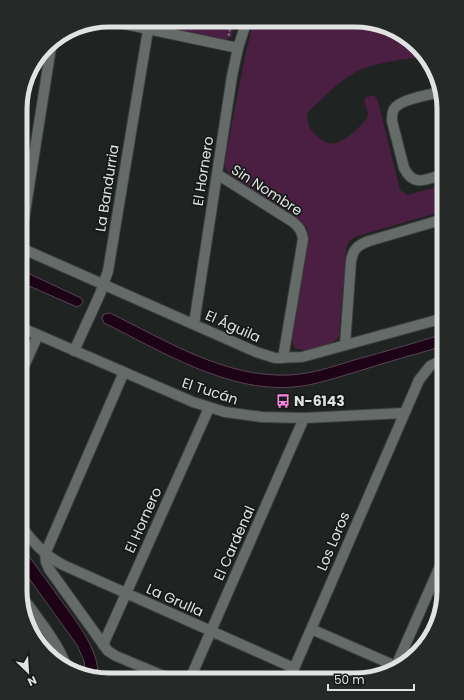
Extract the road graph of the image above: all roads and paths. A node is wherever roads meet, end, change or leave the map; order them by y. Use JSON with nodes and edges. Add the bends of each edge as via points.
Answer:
{"nodes":[{"id":1,"x":148,"y":27,"type":"edge"},
{"id":2,"x":245,"y":27,"type":"edge"},
{"id":3,"x":238,"y":48,"type":"junction"},
{"id":4,"x":50,"y":52,"type":"edge"},
{"id":5,"x":435,"y":93,"type":"edge"},
{"id":6,"x":217,"y":174,"type":"junction"},
{"id":7,"x":437,"y":176,"type":"edge"},
{"id":8,"x":27,"y":200,"type":"edge"},
{"id":9,"x":437,"y":221,"type":"edge"},
{"id":10,"x":27,"y":251,"type":"edge"},
{"id":11,"x":104,"y":284,"type":"junction"},
{"id":12,"x":437,"y":320,"type":"edge"},
{"id":13,"x":194,"y":324,"type":"junction"},
{"id":14,"x":27,"y":330,"type":"edge"},
{"id":15,"x":38,"y":335,"type":"junction"},
{"id":16,"x":345,"y":345,"type":"junction"},
{"id":17,"x":74,"y":351,"type":"junction"},
{"id":18,"x":283,"y":358,"type":"junction"},
{"id":19,"x":27,"y":359,"type":"edge"},
{"id":20,"x":437,"y":362,"type":"edge"},
{"id":21,"x":124,"y":372,"type":"junction"},
{"id":22,"x":209,"y":408,"type":"junction"},
{"id":23,"x":404,"y":413,"type":"junction"},
{"id":24,"x":304,"y":418,"type":"junction"},
{"id":25,"x":27,"y":534,"type":"edge"},
{"id":26,"x":45,"y":554,"type":"junction"},
{"id":27,"x":437,"y":573,"type":"edge"},
{"id":28,"x":126,"y":593,"type":"junction"},
{"id":29,"x":29,"y":606,"type":"edge"},
{"id":30,"x":311,"y":629,"type":"junction"},
{"id":31,"x":211,"y":631,"type":"junction"},
{"id":32,"x":103,"y":644,"type":"junction"},
{"id":33,"x":63,"y":659,"type":"edge"},
{"id":34,"x":400,"y":659,"type":"edge"},
{"id":35,"x":392,"y":664,"type":"edge"},
{"id":36,"x":294,"y":668,"type":"junction"},
{"id":37,"x":98,"y":670,"type":"dead end"},
{"id":38,"x":94,"y":671,"type":"edge"},
{"id":39,"x":157,"y":673,"type":"edge"},
{"id":40,"x":193,"y":673,"type":"edge"},
{"id":41,"x":292,"y":673,"type":"edge"}],
"edges":[{"from":1,"to":3,"type":"street"},
{"from":1,"to":11,"type":"street","name":"La Bandurria"},
{"from":2,"to":3,"type":"street","name":"El Hornero"},
{"from":3,"to":6,"type":"street","name":"El Hornero"},
{"from":4,"to":8,"type":"street"},
{"from":5,"to":7,"type":"street","via":[[399,104],[393,109],[392,121],[404,168],[411,179],[418,181]]},
{"from":6,"to":13,"type":"street","name":"El Hornero"},
{"from":6,"to":18,"type":"street","name":"Sin Nombre","via":[[293,222],[300,230],[303,239]]},
{"from":9,"to":16,"type":"street","via":[[369,240],[356,248],[351,261]]},
{"from":10,"to":11,"type":"street","name":"El Águila"},
{"from":11,"to":13,"type":"street","name":"El Águila"},
{"from":11,"to":17,"type":"street","name":"La Bandurria"},
{"from":12,"to":16,"type":"street","name":"El Águila"},
{"from":13,"to":18,"type":"street","name":"El Águila","via":[[265,356]]},
{"from":14,"to":15,"type":"street","name":"El Tucán"},
{"from":15,"to":17,"type":"street","name":"El Tucán"},
{"from":15,"to":19,"type":"street"},
{"from":16,"to":18,"type":"street","name":"El Águila","via":[[302,357]]},
{"from":17,"to":21,"type":"street","name":"El Tucán"},
{"from":20,"to":23,"type":"street","via":[[424,372]]},
{"from":21,"to":22,"type":"street","name":"El Tucán"},
{"from":21,"to":26,"type":"street"},
{"from":22,"to":24,"type":"street","name":"El Tucán","via":[[250,416]]},
{"from":22,"to":28,"type":"street","name":"El Hornero"},
{"from":23,"to":24,"type":"street","name":"El Tucán"},
{"from":23,"to":30,"type":"street","name":"Los Loros"},
{"from":24,"to":31,"type":"street","name":"El Cardenal"},
{"from":25,"to":26,"type":"street"},
{"from":26,"to":28,"type":"street","name":"La Grulla","via":[[63,565]]},
{"from":26,"to":32,"type":"street","via":[[49,569]]},
{"from":27,"to":34,"type":"street"},
{"from":28,"to":31,"type":"street","name":"La Grulla"},
{"from":28,"to":32,"type":"street","name":"El Hornero"},
{"from":29,"to":33,"type":"street"},
{"from":30,"to":35,"type":"street"},
{"from":30,"to":36,"type":"street","name":"Los Loros"},
{"from":31,"to":36,"type":"street","name":"La Grulla"},
{"from":31,"to":40,"type":"street","name":"El Cardenal"},
{"from":32,"to":39,"type":"street","via":[[116,656]]},
{"from":36,"to":41,"type":"street","name":"Los Loros"},
{"from":37,"to":38,"type":"path"}]}
